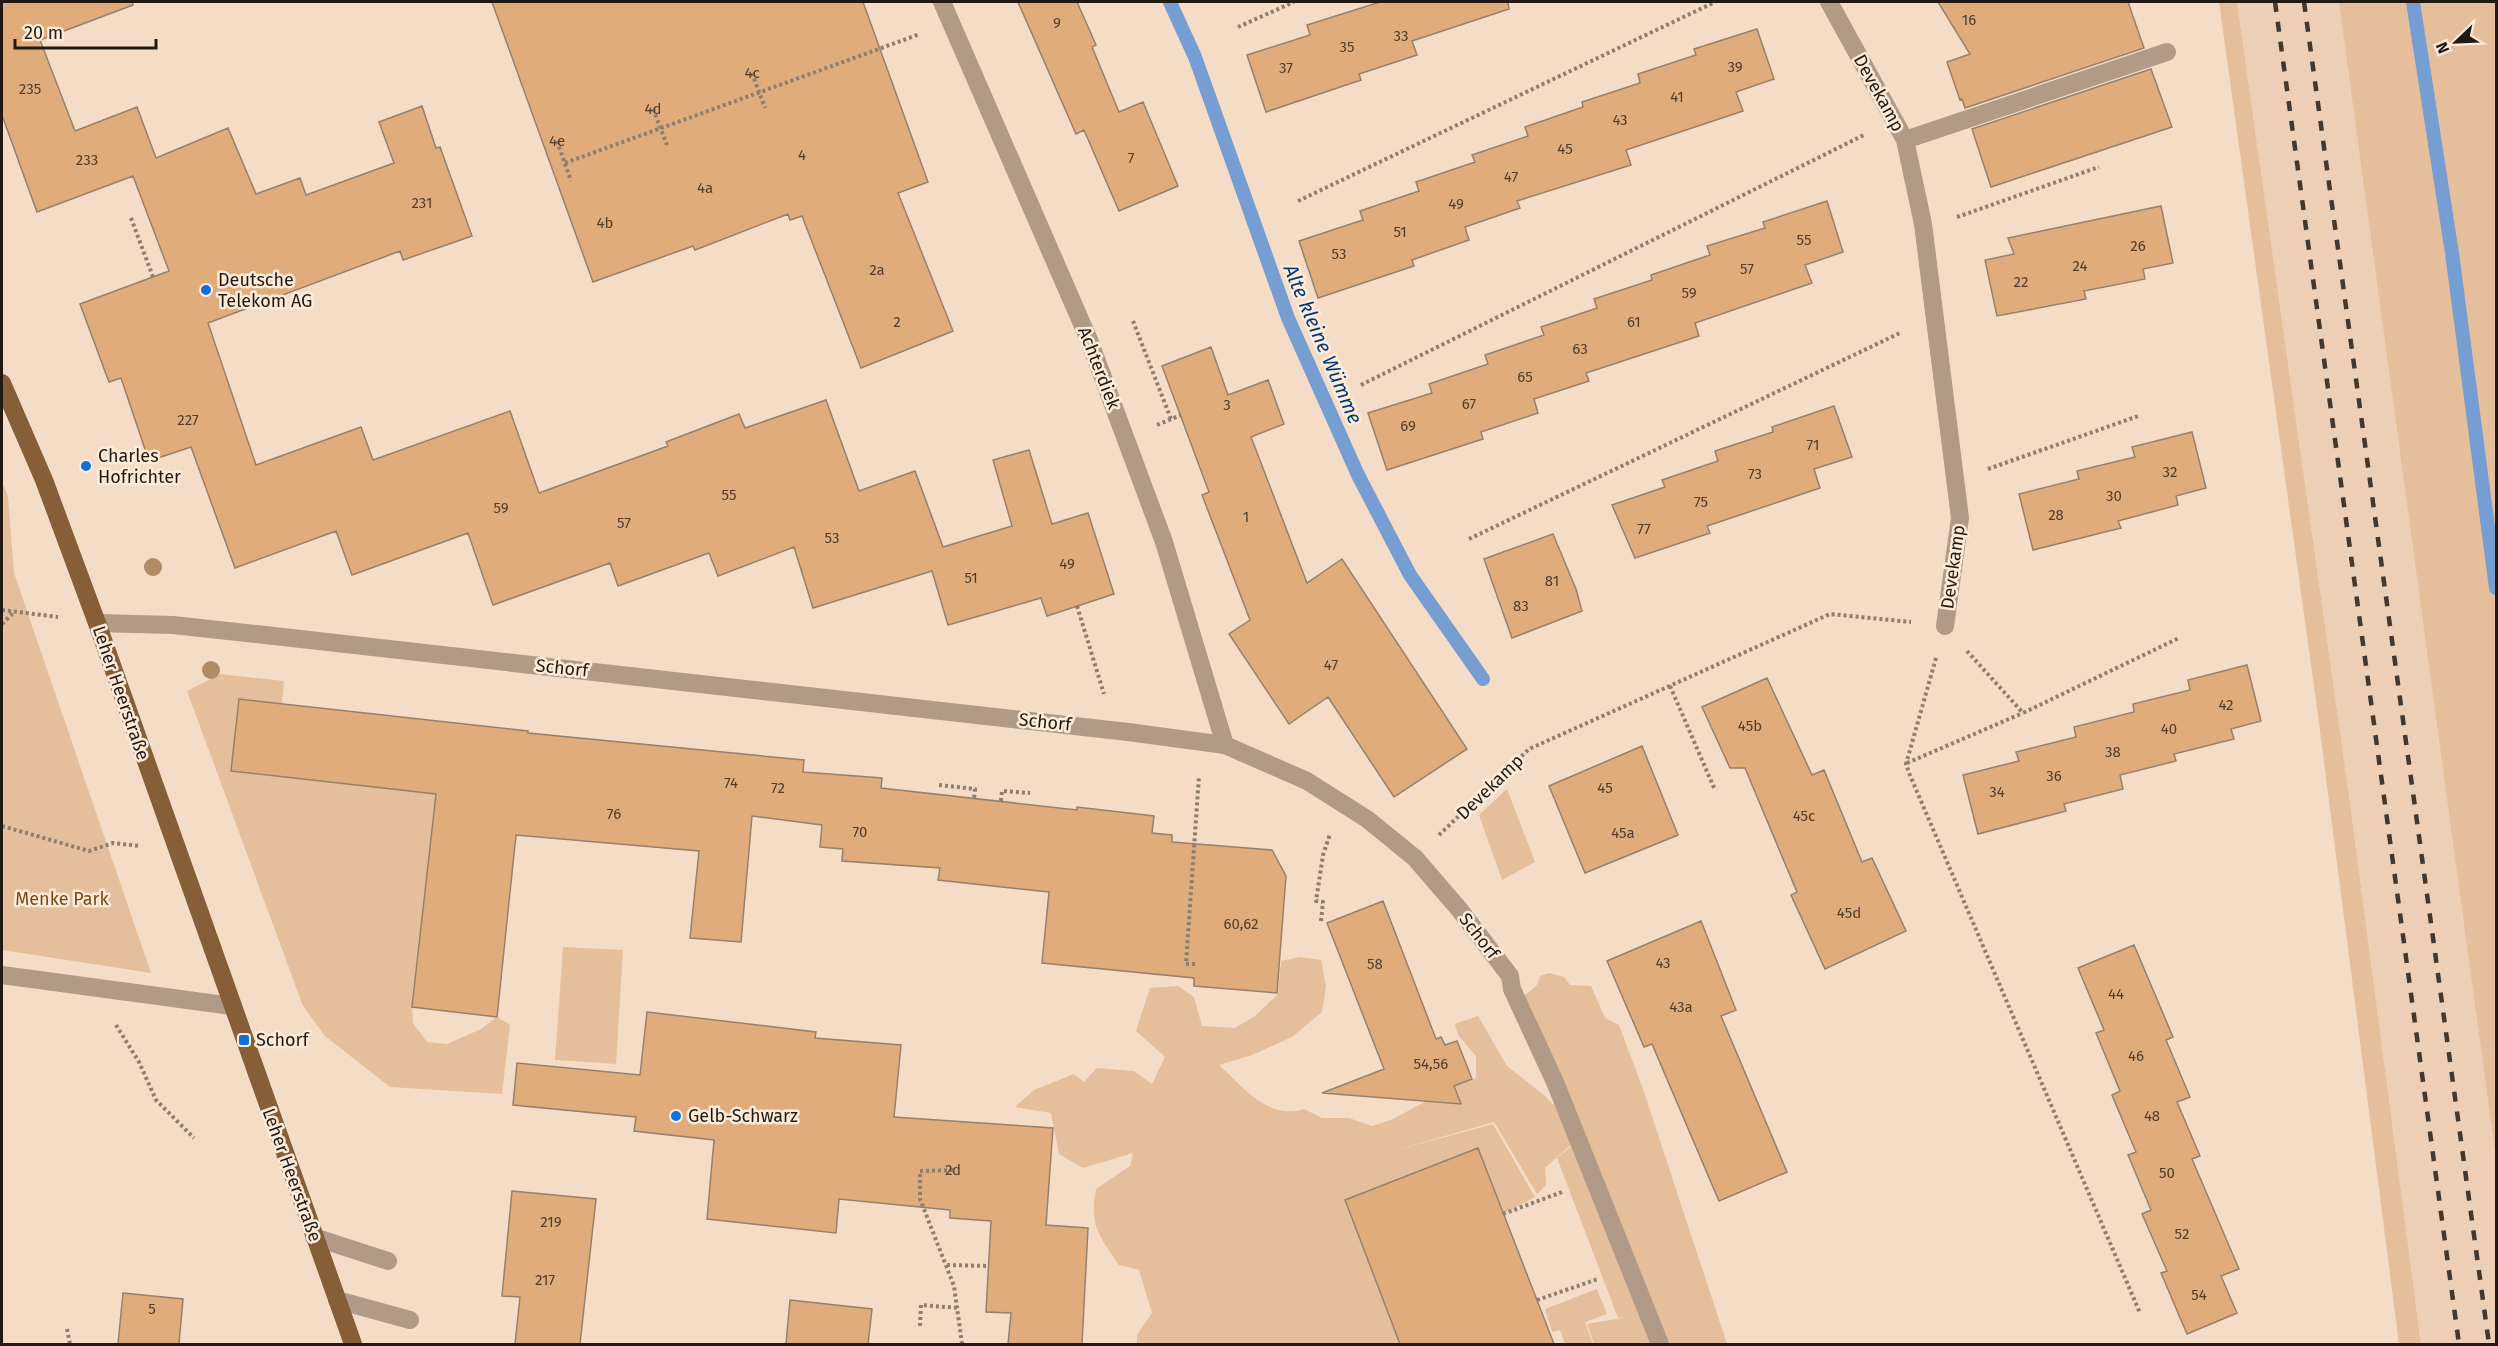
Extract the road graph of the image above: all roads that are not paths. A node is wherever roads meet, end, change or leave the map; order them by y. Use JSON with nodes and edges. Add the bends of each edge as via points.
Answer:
{"nodes":[{"id":1,"x":942,"y":2,"type":"edge"},
{"id":2,"x":1829,"y":2,"type":"edge"},
{"id":3,"x":2167,"y":52,"type":"dead end"},
{"id":4,"x":1905,"y":140,"type":"junction"},
{"id":5,"x":2,"y":383,"type":"edge"},
{"id":6,"x":97,"y":623,"type":"junction"},
{"id":7,"x":1945,"y":626,"type":"road end"},
{"id":8,"x":1225,"y":745,"type":"junction"},
{"id":9,"x":2,"y":975,"type":"edge"},
{"id":10,"x":232,"y":1006,"type":"junction"},
{"id":11,"x":314,"y":1237,"type":"junction"},
{"id":12,"x":388,"y":1261,"type":"dead end"},
{"id":13,"x":337,"y":1299,"type":"junction"},
{"id":14,"x":410,"y":1320,"type":"dead end"},
{"id":15,"x":353,"y":1344,"type":"edge"},
{"id":16,"x":1660,"y":1344,"type":"edge"}],
"edges":[{"from":1,"to":8,"type":"street","name":"Achterdiek","via":[[1118,416],[1164,542]]},
{"from":2,"to":4,"type":"street","name":"Devekamp"},
{"from":3,"to":4,"type":"street"},
{"from":4,"to":7,"type":"street","name":"Devekamp","via":[[1923,224],[1960,518]]},
{"from":5,"to":6,"type":"main road","name":"Leher Heerstraße","via":[[44,480]]},
{"from":6,"to":8,"type":"street","name":"Schorf","via":[[173,625]]},
{"from":6,"to":10,"type":"main road","name":"Leher Heerstraße"},
{"from":8,"to":16,"type":"street","name":"Schorf","via":[[1307,780],[1367,819],[1415,858],[1510,976],[1512,989],[1555,1082]]},
{"from":9,"to":10,"type":"street"},
{"from":10,"to":11,"type":"main road","name":"Leher Heerstraße"},
{"from":11,"to":12,"type":"street"},
{"from":11,"to":13,"type":"main road","name":"Leher Heerstraße"},
{"from":13,"to":14,"type":"street"},
{"from":13,"to":15,"type":"main road","name":"Leher Heerstraße"}]}
